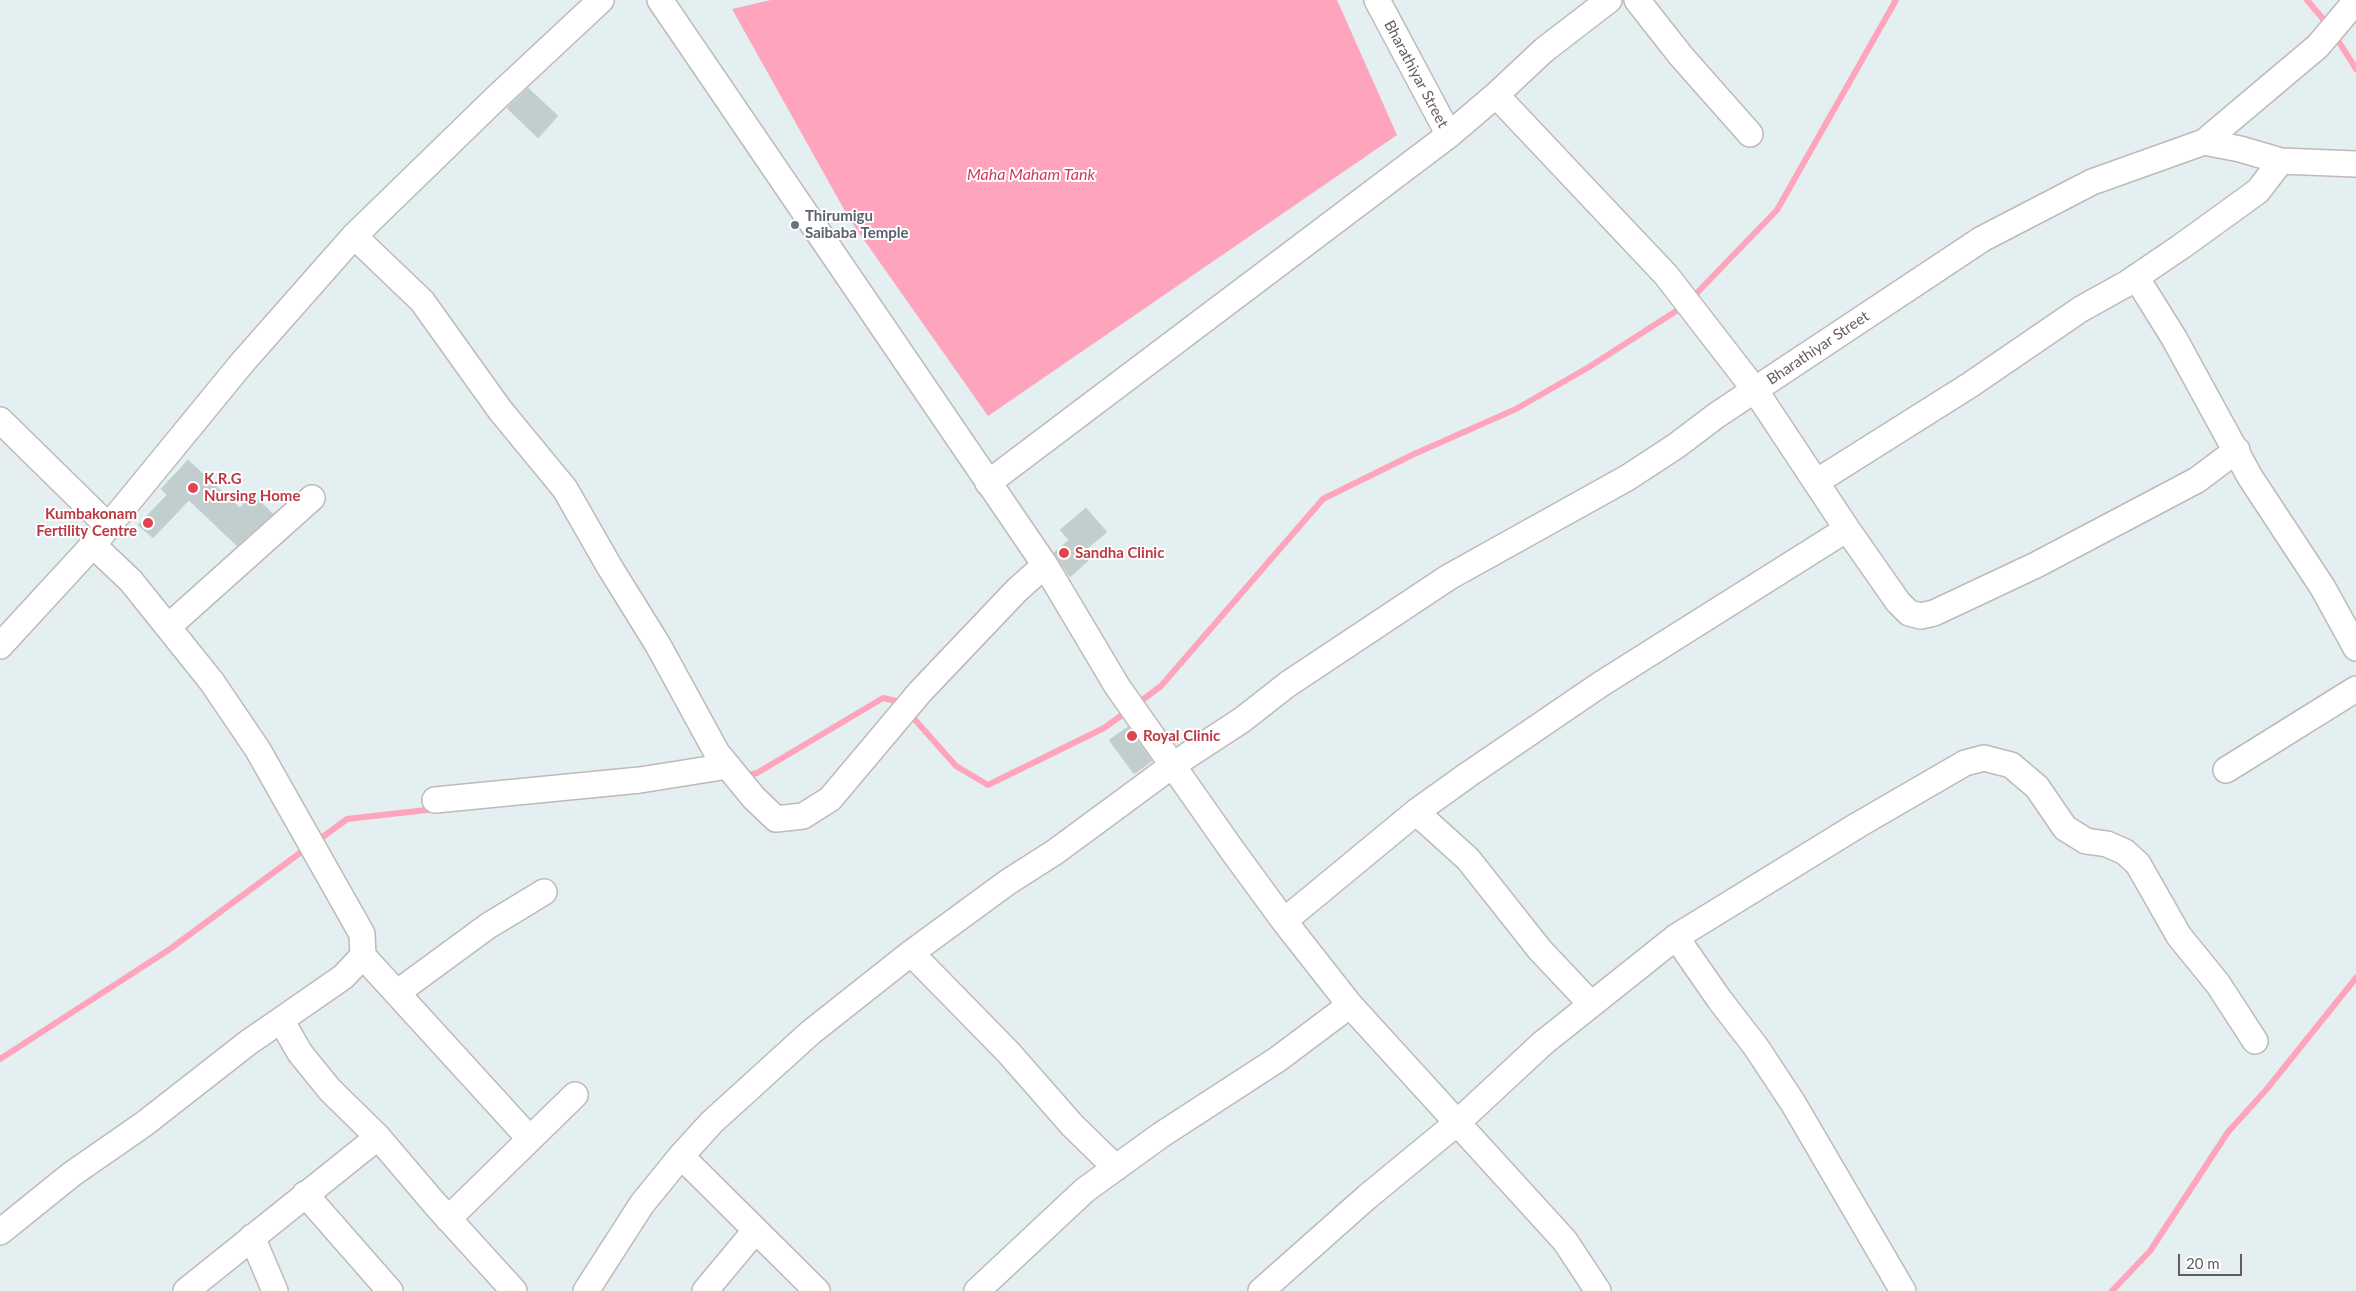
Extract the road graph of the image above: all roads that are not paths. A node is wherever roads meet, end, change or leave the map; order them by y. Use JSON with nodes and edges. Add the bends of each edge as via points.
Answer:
{"nodes":[{"id":1,"x":601,"y":0,"type":"edge"},
{"id":2,"x":660,"y":0,"type":"edge"},
{"id":3,"x":1377,"y":0,"type":"edge"},
{"id":4,"x":1609,"y":0,"type":"edge"},
{"id":5,"x":1637,"y":0,"type":"edge"},
{"id":6,"x":2349,"y":8,"type":"edge"},
{"id":7,"x":1496,"y":95,"type":"junction"},
{"id":8,"x":1750,"y":134,"type":"dead end"},
{"id":9,"x":1449,"y":135,"type":"junction"},
{"id":10,"x":2204,"y":142,"type":"junction"},
{"id":11,"x":2281,"y":161,"type":"junction"},
{"id":12,"x":2356,"y":164,"type":"edge"},
{"id":13,"x":354,"y":236,"type":"junction"},
{"id":14,"x":2136,"y":277,"type":"junction"},
{"id":15,"x":1755,"y":390,"type":"junction"},
{"id":16,"x":0,"y":420,"type":"edge"},
{"id":17,"x":2237,"y":450,"type":"junction"},
{"id":18,"x":1816,"y":482,"type":"junction"},
{"id":19,"x":988,"y":483,"type":"junction"},
{"id":20,"x":312,"y":498,"type":"dead end"},
{"id":21,"x":1847,"y":529,"type":"junction"},
{"id":22,"x":100,"y":535,"type":"junction"},
{"id":23,"x":1045,"y":565,"type":"junction"},
{"id":24,"x":169,"y":626,"type":"junction"},
{"id":25,"x":5,"y":632,"type":"edge"},
{"id":26,"x":2356,"y":648,"type":"edge"},
{"id":27,"x":2356,"y":689,"type":"edge"},
{"id":28,"x":722,"y":760,"type":"junction"},
{"id":29,"x":1173,"y":765,"type":"junction"},
{"id":30,"x":2226,"y":770,"type":"dead end"},
{"id":31,"x":435,"y":800,"type":"dead end"},
{"id":32,"x":1416,"y":812,"type":"junction"},
{"id":33,"x":544,"y":892,"type":"dead end"},
{"id":34,"x":1284,"y":921,"type":"junction"},
{"id":35,"x":1676,"y":937,"type":"junction"},
{"id":36,"x":911,"y":953,"type":"junction"},
{"id":37,"x":362,"y":956,"type":"junction"},
{"id":38,"x":398,"y":992,"type":"junction"},
{"id":39,"x":1350,"y":1004,"type":"junction"},
{"id":40,"x":1591,"y":1004,"type":"junction"},
{"id":41,"x":281,"y":1020,"type":"junction"},
{"id":42,"x":2255,"y":1041,"type":"dead end"},
{"id":43,"x":576,"y":1095,"type":"dead end"},
{"id":44,"x":1458,"y":1122,"type":"junction"},
{"id":45,"x":378,"y":1137,"type":"junction"},
{"id":46,"x":530,"y":1139,"type":"junction"},
{"id":47,"x":681,"y":1156,"type":"junction"},
{"id":48,"x":1116,"y":1168,"type":"junction"},
{"id":49,"x":305,"y":1194,"type":"junction"},
{"id":50,"x":448,"y":1219,"type":"junction"},
{"id":51,"x":755,"y":1231,"type":"junction"},
{"id":52,"x":0,"y":1232,"type":"edge"},
{"id":53,"x":252,"y":1236,"type":"junction"},
{"id":54,"x":589,"y":1290,"type":"edge"},
{"id":55,"x":186,"y":1291,"type":"edge"},
{"id":56,"x":275,"y":1291,"type":"edge"},
{"id":57,"x":390,"y":1291,"type":"edge"},
{"id":58,"x":514,"y":1291,"type":"edge"},
{"id":59,"x":705,"y":1291,"type":"edge"},
{"id":60,"x":817,"y":1291,"type":"edge"},
{"id":61,"x":977,"y":1291,"type":"edge"},
{"id":62,"x":1261,"y":1291,"type":"edge"},
{"id":63,"x":1598,"y":1291,"type":"edge"},
{"id":64,"x":1903,"y":1291,"type":"edge"}],
"edges":[{"from":1,"to":13,"type":"street"},
{"from":2,"to":19,"type":"street"},
{"from":3,"to":9,"type":"street","name":"Bharathiyar Street"},
{"from":4,"to":7,"type":"street","via":[[1544,50]]},
{"from":5,"to":8,"type":"street"},
{"from":6,"to":10,"type":"street","via":[[2318,46]]},
{"from":7,"to":9,"type":"street","name":"Bharathiyar Street"},
{"from":7,"to":15,"type":"street","name":"Bharathiyar Street","via":[[1666,275]]},
{"from":9,"to":19,"type":"street"},
{"from":10,"to":11,"type":"street"},
{"from":10,"to":15,"type":"street","name":"Bharathiyar Street","via":[[2092,182],[1982,240]]},
{"from":11,"to":12,"type":"street"},
{"from":11,"to":14,"type":"street","via":[[2258,191]]},
{"from":13,"to":22,"type":"street","via":[[242,363]]},
{"from":13,"to":28,"type":"street","via":[[422,301],[500,410],[564,489],[658,645]]},
{"from":14,"to":17,"type":"street"},
{"from":14,"to":18,"type":"street"},
{"from":15,"to":18,"type":"street"},
{"from":15,"to":29,"type":"street","via":[[1627,478],[1449,577]]},
{"from":16,"to":22,"type":"street"},
{"from":17,"to":21,"type":"street","via":[[2197,480],[2036,565],[1934,613],[1921,616],[1909,613],[1898,602]]},
{"from":17,"to":26,"type":"street","via":[[2250,477],[2323,588]]},
{"from":18,"to":21,"type":"street"},
{"from":19,"to":23,"type":"street"},
{"from":20,"to":24,"type":"street"},
{"from":21,"to":32,"type":"street","via":[[1593,689]]},
{"from":22,"to":24,"type":"street","via":[[131,581]]},
{"from":22,"to":25,"type":"street"},
{"from":23,"to":28,"type":"street","via":[[920,692],[830,799],[803,816],[776,819]]},
{"from":23,"to":29,"type":"street","via":[[1117,686]]},
{"from":24,"to":37,"type":"street","via":[[258,750],[362,934]]},
{"from":27,"to":30,"type":"street"},
{"from":28,"to":31,"type":"street","via":[[640,780]]},
{"from":29,"to":34,"type":"street"},
{"from":29,"to":36,"type":"street"},
{"from":32,"to":34,"type":"street"},
{"from":32,"to":40,"type":"street","via":[[1468,859],[1540,950]]},
{"from":33,"to":38,"type":"street","via":[[488,926]]},
{"from":34,"to":39,"type":"street"},
{"from":35,"to":40,"type":"street"},
{"from":35,"to":42,"type":"street","via":[[1858,824],[1965,763],[1984,758],[2011,765],[2037,786],[2065,828],[2086,841],[2108,844],[2125,852],[2138,864],[2179,936],[2218,984]]},
{"from":35,"to":64,"type":"street","via":[[1793,1103]]},
{"from":36,"to":47,"type":"street","via":[[750,1085]]},
{"from":36,"to":48,"type":"street"},
{"from":37,"to":38,"type":"street"},
{"from":37,"to":41,"type":"street","via":[[342,977]]},
{"from":38,"to":46,"type":"street"},
{"from":39,"to":44,"type":"street"},
{"from":39,"to":48,"type":"street","via":[[1278,1059]]},
{"from":40,"to":44,"type":"street","via":[[1543,1042]]},
{"from":41,"to":45,"type":"street","via":[[300,1053],[330,1090]]},
{"from":41,"to":52,"type":"street","via":[[72,1174]]},
{"from":43,"to":46,"type":"street"},
{"from":44,"to":62,"type":"street"},
{"from":44,"to":63,"type":"street","via":[[1565,1241]]},
{"from":45,"to":49,"type":"street"},
{"from":45,"to":50,"type":"street"},
{"from":46,"to":50,"type":"street"},
{"from":47,"to":51,"type":"street"},
{"from":47,"to":54,"type":"street","via":[[642,1204]]},
{"from":48,"to":61,"type":"street","via":[[1085,1190]]},
{"from":49,"to":53,"type":"street"},
{"from":49,"to":57,"type":"street"},
{"from":50,"to":58,"type":"street"},
{"from":51,"to":59,"type":"street"},
{"from":51,"to":60,"type":"street"},
{"from":53,"to":55,"type":"street"},
{"from":53,"to":56,"type":"street"}]}
